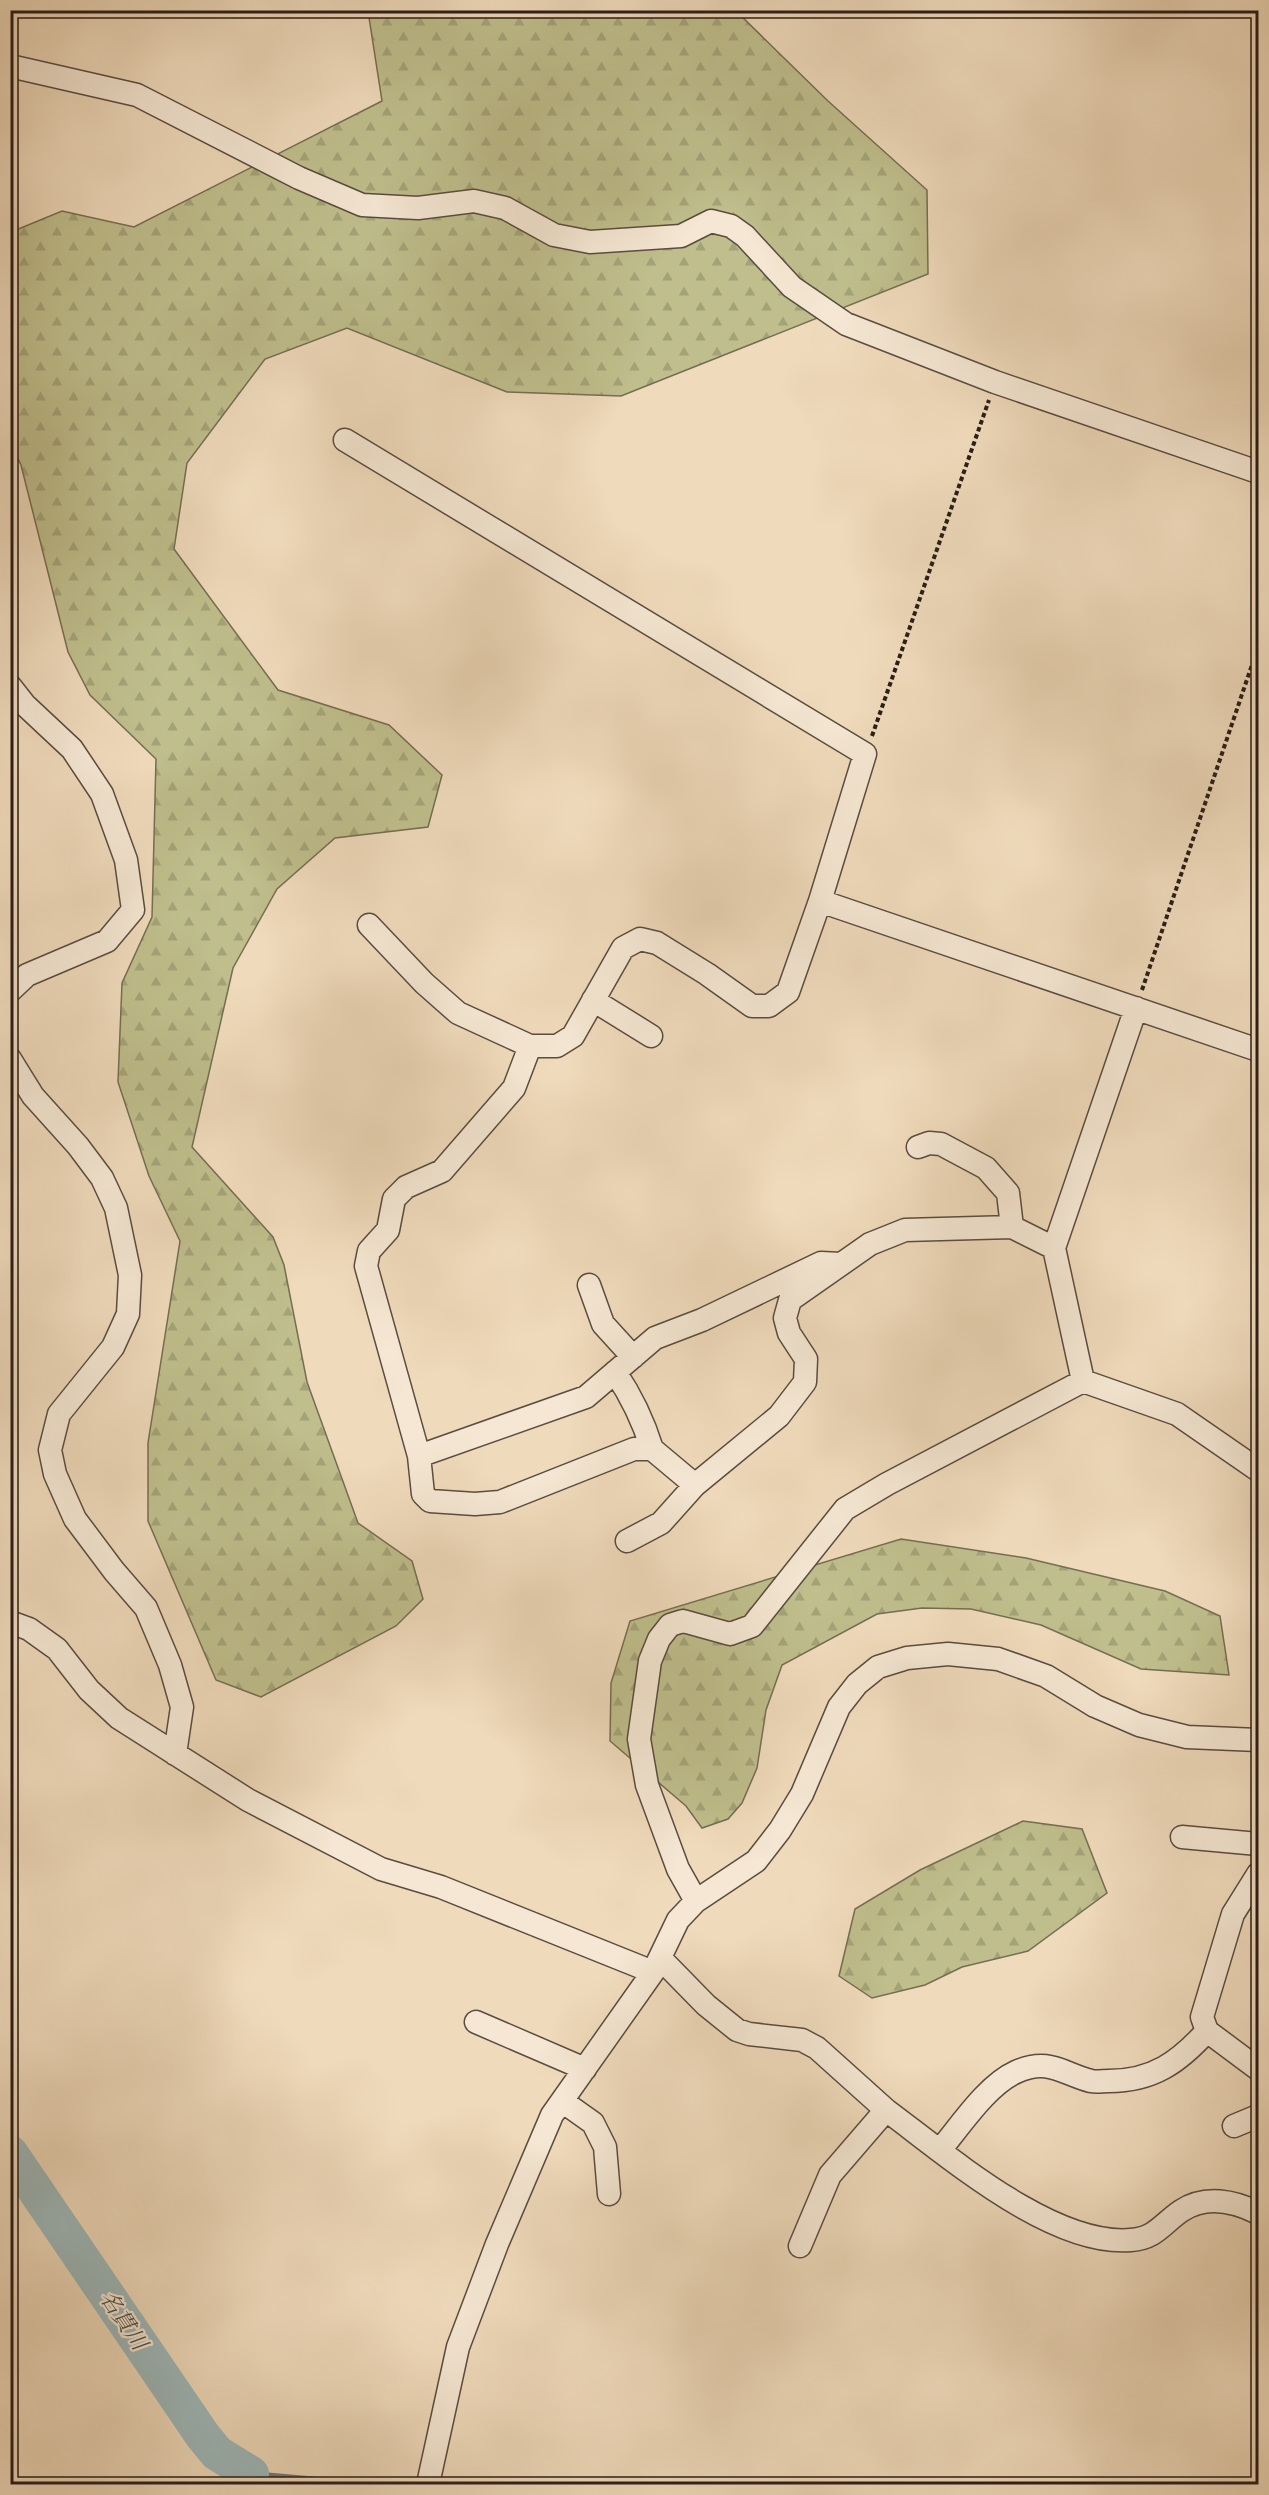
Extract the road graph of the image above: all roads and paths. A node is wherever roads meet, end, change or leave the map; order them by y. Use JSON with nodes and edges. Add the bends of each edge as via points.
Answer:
{"nodes":[{"id":1,"x":10,"y":66,"type":"edge"},
{"id":2,"x":995,"y":382,"type":"junction"},
{"id":3,"x":345,"y":440,"type":"dead end"},
{"id":4,"x":1258,"y":472,"type":"edge"},
{"id":5,"x":1258,"y":647,"type":"edge"},
{"id":6,"x":10,"y":686,"type":"edge"},
{"id":7,"x":865,"y":754,"type":"junction"},
{"id":8,"x":820,"y":901,"type":"junction"},
{"id":9,"x":369,"y":925,"type":"dead end"},
{"id":10,"x":10,"y":991,"type":"edge"},
{"id":11,"x":593,"y":1000,"type":"junction"},
{"id":12,"x":1136,"y":1008,"type":"junction"},
{"id":13,"x":651,"y":1036,"type":"dead end"},
{"id":14,"x":530,"y":1046,"type":"junction"},
{"id":15,"x":1258,"y":1050,"type":"edge"},
{"id":16,"x":10,"y":1059,"type":"edge"},
{"id":17,"x":918,"y":1147,"type":"dead end"},
{"id":18,"x":1012,"y":1227,"type":"junction"},
{"id":19,"x":1054,"y":1248,"type":"junction"},
{"id":20,"x":841,"y":1264,"type":"junction"},
{"id":21,"x":589,"y":1285,"type":"dead end"},
{"id":22,"x":633,"y":1357,"type":"junction"},
{"id":23,"x":615,"y":1372,"type":"junction"},
{"id":24,"x":1083,"y":1381,"type":"junction"},
{"id":25,"x":651,"y":1449,"type":"junction"},
{"id":26,"x":419,"y":1456,"type":"junction"},
{"id":27,"x":1258,"y":1470,"type":"edge"},
{"id":28,"x":695,"y":1485,"type":"junction"},
{"id":29,"x":627,"y":1541,"type":"dead end"},
{"id":30,"x":10,"y":1622,"type":"edge"},
{"id":31,"x":1258,"y":1740,"type":"edge"},
{"id":32,"x":175,"y":1754,"type":"junction"},
{"id":33,"x":1182,"y":1836,"type":"dead end"},
{"id":34,"x":1258,"y":1844,"type":"edge"},
{"id":35,"x":1258,"y":1874,"type":"edge"},
{"id":36,"x":696,"y":1901,"type":"junction"},
{"id":37,"x":657,"y":1965,"type":"junction"},
{"id":38,"x":476,"y":2022,"type":"dead end"},
{"id":39,"x":1207,"y":2031,"type":"junction"},
{"id":40,"x":585,"y":2068,"type":"junction"},
{"id":41,"x":1258,"y":2069,"type":"edge"},
{"id":42,"x":562,"y":2101,"type":"junction"},
{"id":43,"x":886,"y":2110,"type":"junction"},
{"id":44,"x":1258,"y":2116,"type":"edge"},
{"id":45,"x":1234,"y":2126,"type":"dead end"},
{"id":46,"x":940,"y":2150,"type":"junction"},
{"id":47,"x":609,"y":2194,"type":"dead end"},
{"id":48,"x":1258,"y":2213,"type":"edge"},
{"id":49,"x":800,"y":2246,"type":"dead end"},
{"id":50,"x":428,"y":2484,"type":"edge"}],
"edges":[{"from":1,"to":2,"type":"street","via":[[137,95],[298,178],[362,205],[418,208],[474,201],[505,208],[554,236],[590,242],[681,236],[711,221],[731,226],[792,287],[846,324]]},
{"from":2,"to":4,"type":"street"},
{"from":2,"to":7,"type":"path"},
{"from":3,"to":7,"type":"street"},
{"from":5,"to":12,"type":"path"},
{"from":6,"to":10,"type":"street","via":[[72,749],[102,794],[126,860],[133,910],[107,941],[27,975]]},
{"from":7,"to":8,"type":"street"},
{"from":8,"to":11,"type":"street","via":[[788,992],[770,1006],[752,1006],[657,943],[640,939],[623,948]]},
{"from":8,"to":12,"type":"street"},
{"from":9,"to":14,"type":"street","via":[[458,1013]]},
{"from":11,"to":13,"type":"street"},
{"from":11,"to":14,"type":"street","via":[[573,1036],[557,1046]]},
{"from":12,"to":15,"type":"street"},
{"from":12,"to":19,"type":"street"},
{"from":14,"to":26,"type":"street","via":[[514,1088],[442,1171],[406,1187],[394,1199],[388,1230],[369,1251],[366,1266]]},
{"from":16,"to":32,"type":"street","via":[[33,1096],[102,1178],[116,1208],[130,1275],[128,1314],[112,1347],[59,1414],[50,1450],[55,1474],[75,1520],[146,1608],[170,1665],[182,1707]]},
{"from":17,"to":18,"type":"street","via":[[941,1144],[986,1168],[1008,1192]]},
{"from":18,"to":19,"type":"street"},
{"from":18,"to":20,"type":"street","via":[[905,1230],[870,1244]]},
{"from":19,"to":24,"type":"street"},
{"from":20,"to":22,"type":"street","via":[[821,1263],[655,1338]]},
{"from":20,"to":28,"type":"street","via":[[790,1300],[784,1318],[806,1359],[805,1382],[779,1416]]},
{"from":21,"to":22,"type":"street","via":[[603,1324]]},
{"from":22,"to":23,"type":"street"},
{"from":23,"to":25,"type":"street","via":[[644,1422]]},
{"from":23,"to":26,"type":"street","via":[[586,1397]]},
{"from":24,"to":27,"type":"street","via":[[1177,1414]]},
{"from":24,"to":36,"type":"street","via":[[845,1509],[752,1626],[730,1634],[683,1621],[670,1625],[659,1639],[650,1661],[639,1739],[647,1785],[678,1869]]},
{"from":25,"to":26,"type":"street","via":[[634,1449],[500,1502],[475,1504],[430,1501],[423,1494]]},
{"from":25,"to":28,"type":"street"},
{"from":28,"to":29,"type":"street","via":[[661,1523]]},
{"from":30,"to":32,"type":"street","via":[[29,1629],[57,1649],[89,1690],[119,1718]]},
{"from":31,"to":36,"type":"street","via":[[1187,1737],[1138,1725],[1095,1706],[1046,1676],[998,1659],[948,1654],[878,1666],[839,1707],[802,1794],[756,1861]]},
{"from":32,"to":37,"type":"street","via":[[248,1800],[381,1869]]},
{"from":33,"to":34,"type":"street"},
{"from":35,"to":39,"type":"street","via":[[1226,1932],[1202,2017]]},
{"from":36,"to":37,"type":"street","via":[[678,1920]]},
{"from":37,"to":40,"type":"street"},
{"from":37,"to":43,"type":"street","via":[[737,2030],[802,2040],[817,2048]]},
{"from":38,"to":40,"type":"street"},
{"from":39,"to":41,"type":"street"},
{"from":39,"to":46,"type":"street","via":[[1187,2053],[1158,2072],[1125,2081],[1092,2081],[1058,2067],[1018,2071],[998,2082]]},
{"from":40,"to":42,"type":"street"},
{"from":42,"to":47,"type":"street","via":[[593,2123],[605,2147]]},
{"from":42,"to":50,"type":"street","via":[[552,2115],[497,2244],[458,2347]]},
{"from":43,"to":46,"type":"street"},
{"from":43,"to":49,"type":"street","via":[[830,2175]]},
{"from":44,"to":45,"type":"street"},
{"from":46,"to":48,"type":"street","via":[[1008,2200],[1037,2216],[1097,2238],[1131,2241],[1152,2236],[1181,2211],[1199,2202],[1219,2200]]}]}
